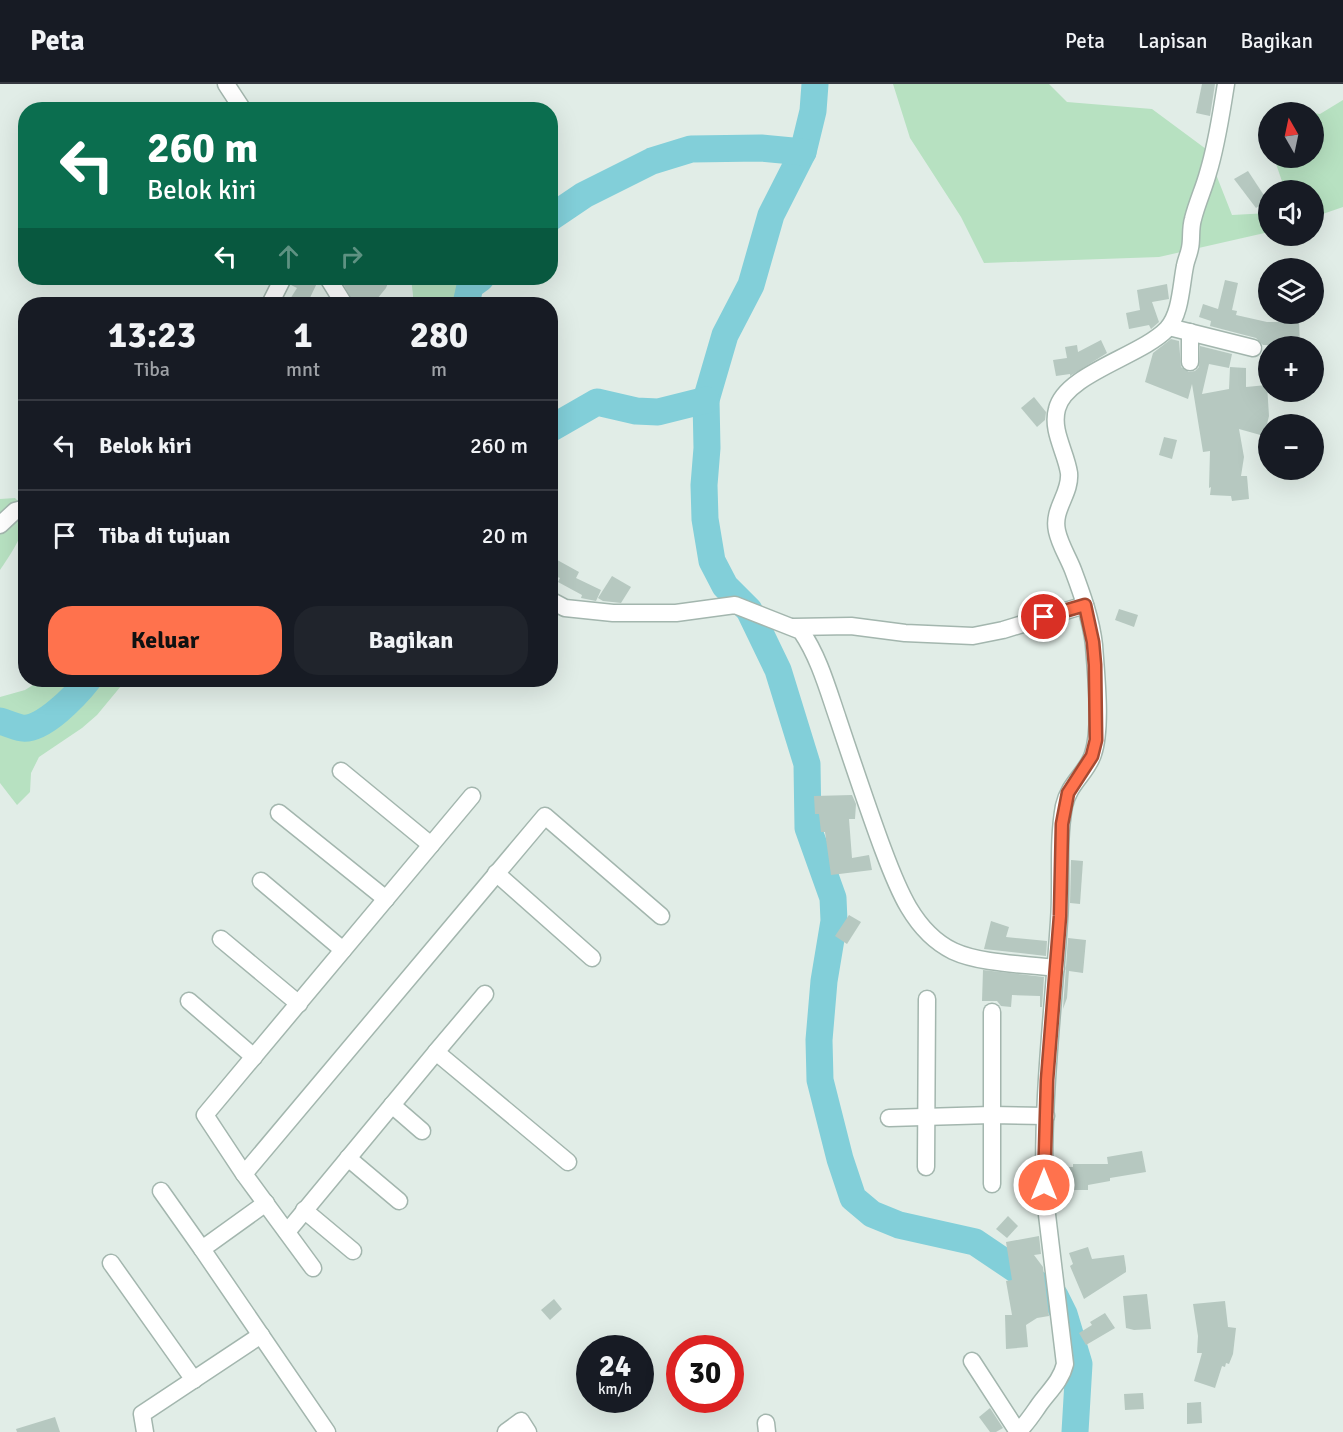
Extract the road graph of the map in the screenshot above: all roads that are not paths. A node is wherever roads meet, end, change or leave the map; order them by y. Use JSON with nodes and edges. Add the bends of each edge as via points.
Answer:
{"nodes":[{"id":1,"x":226,"y":84,"type":"edge"},
{"id":2,"x":1226,"y":84,"type":"edge"},
{"id":3,"x":238,"y":102,"type":"edge"},
{"id":4,"x":1169,"y":327,"type":"junction"},
{"id":5,"x":1190,"y":332,"type":"junction"},
{"id":6,"x":1253,"y":348,"type":"dead end"},
{"id":7,"x":1190,"y":362,"type":"dead end"},
{"id":8,"x":18,"y":510,"type":"edge"},
{"id":9,"x":0,"y":525,"type":"edge"},
{"id":10,"x":558,"y":604,"type":"edge"},
{"id":11,"x":1085,"y":605,"type":"junction"},
{"id":12,"x":794,"y":627,"type":"junction"},
{"id":13,"x":341,"y":771,"type":"dead end"},
{"id":14,"x":472,"y":796,"type":"dead end"},
{"id":15,"x":279,"y":813,"type":"dead end"},
{"id":16,"x":431,"y":845,"type":"junction"},
{"id":17,"x":496,"y":873,"type":"junction"},
{"id":18,"x":261,"y":881,"type":"dead end"},
{"id":19,"x":386,"y":899,"type":"junction"},
{"id":20,"x":661,"y":916,"type":"dead end"},
{"id":21,"x":221,"y":939,"type":"dead end"},
{"id":22,"x":343,"y":950,"type":"junction"},
{"id":23,"x":592,"y":957,"type":"dead end"},
{"id":24,"x":1056,"y":968,"type":"junction"},
{"id":25,"x":485,"y":994,"type":"dead end"},
{"id":26,"x":927,"y":999,"type":"dead end"},
{"id":27,"x":189,"y":1001,"type":"dead end"},
{"id":28,"x":298,"y":1004,"type":"junction"},
{"id":29,"x":992,"y":1012,"type":"dead end"},
{"id":30,"x":436,"y":1052,"type":"junction"},
{"id":31,"x":254,"y":1057,"type":"junction"},
{"id":32,"x":392,"y":1105,"type":"junction"},
{"id":33,"x":991,"y":1115,"type":"junction"},
{"id":34,"x":1046,"y":1116,"type":"junction"},
{"id":35,"x":890,"y":1118,"type":"dead end"},
{"id":36,"x":925,"y":1119,"type":"junction"},
{"id":37,"x":422,"y":1131,"type":"dead end"},
{"id":38,"x":348,"y":1158,"type":"junction"},
{"id":39,"x":567,"y":1162,"type":"dead end"},
{"id":40,"x":926,"y":1167,"type":"dead end"},
{"id":41,"x":244,"y":1173,"type":"junction"},
{"id":42,"x":992,"y":1184,"type":"dead end"},
{"id":43,"x":161,"y":1191,"type":"dead end"},
{"id":44,"x":399,"y":1201,"type":"dead end"},
{"id":45,"x":266,"y":1203,"type":"junction"},
{"id":46,"x":304,"y":1210,"type":"junction"},
{"id":47,"x":286,"y":1232,"type":"junction"},
{"id":48,"x":202,"y":1249,"type":"junction"},
{"id":49,"x":353,"y":1251,"type":"dead end"},
{"id":50,"x":111,"y":1263,"type":"dead end"},
{"id":51,"x":313,"y":1268,"type":"dead end"},
{"id":52,"x":261,"y":1335,"type":"junction"},
{"id":53,"x":972,"y":1361,"type":"dead end"},
{"id":54,"x":194,"y":1380,"type":"junction"},
{"id":55,"x":145,"y":1432,"type":"edge"},
{"id":56,"x":327,"y":1432,"type":"edge"},
{"id":57,"x":506,"y":1432,"type":"edge"},
{"id":58,"x":528,"y":1432,"type":"edge"},
{"id":59,"x":1018,"y":1432,"type":"edge"}],
"edges":[{"from":1,"to":3,"type":"street"},
{"from":2,"to":4,"type":"street","via":[[1214,151],[1192,220],[1182,289]]},
{"from":4,"to":5,"type":"street"},
{"from":4,"to":11,"type":"street","via":[[1135,352],[1069,389],[1056,410],[1055,421],[1069,479],[1056,519],[1057,531]]},
{"from":5,"to":6,"type":"street"},
{"from":5,"to":7,"type":"street"},
{"from":8,"to":9,"type":"street"},
{"from":10,"to":12,"type":"street","via":[[613,613],[676,613],[739,606]]},
{"from":11,"to":12,"type":"street","via":[[973,636],[851,626]]},
{"from":11,"to":24,"type":"street","via":[[1095,665],[1096,740],[1092,756],[1064,806]]},
{"from":12,"to":24,"type":"street","via":[[806,638],[822,672],[889,864],[925,931],[959,953],[980,959]]},
{"from":13,"to":16,"type":"street"},
{"from":14,"to":16,"type":"street"},
{"from":15,"to":19,"type":"street"},
{"from":16,"to":19,"type":"street"},
{"from":17,"to":20,"type":"street","via":[[545,816]]},
{"from":17,"to":23,"type":"street"},
{"from":17,"to":41,"type":"street"},
{"from":18,"to":22,"type":"street"},
{"from":19,"to":22,"type":"street"},
{"from":21,"to":28,"type":"street"},
{"from":22,"to":28,"type":"street"},
{"from":24,"to":34,"type":"street"},
{"from":25,"to":30,"type":"street"},
{"from":26,"to":36,"type":"street"},
{"from":27,"to":31,"type":"street"},
{"from":28,"to":31,"type":"street"},
{"from":29,"to":33,"type":"street"},
{"from":30,"to":32,"type":"street"},
{"from":30,"to":39,"type":"street"},
{"from":31,"to":41,"type":"street","via":[[205,1115]]},
{"from":32,"to":37,"type":"street"},
{"from":32,"to":38,"type":"street"},
{"from":33,"to":34,"type":"street"},
{"from":33,"to":36,"type":"street"},
{"from":33,"to":42,"type":"street"},
{"from":34,"to":59,"type":"street","via":[[1045,1198],[1064,1352],[1063,1373]]},
{"from":35,"to":36,"type":"street"},
{"from":36,"to":40,"type":"street"},
{"from":38,"to":44,"type":"street"},
{"from":38,"to":46,"type":"street"},
{"from":41,"to":45,"type":"street"},
{"from":43,"to":48,"type":"street"},
{"from":45,"to":47,"type":"street"},
{"from":45,"to":48,"type":"street"},
{"from":46,"to":47,"type":"street"},
{"from":46,"to":49,"type":"street"},
{"from":47,"to":51,"type":"street"},
{"from":48,"to":52,"type":"street"},
{"from":50,"to":54,"type":"street"},
{"from":52,"to":54,"type":"street"},
{"from":52,"to":56,"type":"street"},
{"from":53,"to":59,"type":"street"},
{"from":54,"to":55,"type":"street","via":[[142,1414]]},
{"from":57,"to":58,"type":"street","via":[[521,1421]]}]}
